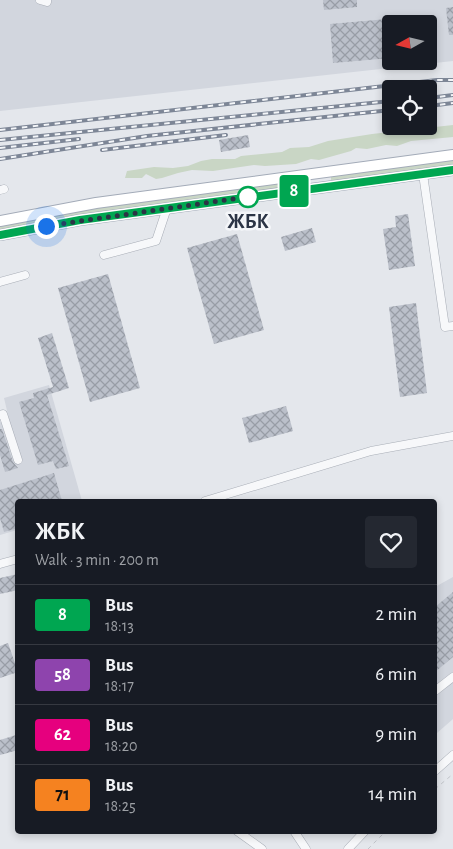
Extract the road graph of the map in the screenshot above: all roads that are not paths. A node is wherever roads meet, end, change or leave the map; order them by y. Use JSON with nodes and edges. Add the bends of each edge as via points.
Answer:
{"nodes":[{"id":1,"x":40,"y":0,"type":"edge"},
{"id":2,"x":47,"y":0,"type":"edge"},
{"id":3,"x":453,"y":155,"type":"edge"},
{"id":4,"x":453,"y":170,"type":"edge"},
{"id":5,"x":314,"y":174,"type":"junction"},
{"id":6,"x":423,"y":174,"type":"junction"},
{"id":7,"x":316,"y":188,"type":"junction"},
{"id":8,"x":167,"y":208,"type":"junction"},
{"id":9,"x":0,"y":221,"type":"edge"},
{"id":10,"x":0,"y":235,"type":"edge"},
{"id":11,"x":104,"y":255,"type":"dead end"},
{"id":12,"x":25,"y":275,"type":"dead end"},
{"id":13,"x":0,"y":282,"type":"edge"},
{"id":14,"x":453,"y":326,"type":"edge"},
{"id":15,"x":0,"y":415,"type":"edge"},
{"id":16,"x":453,"y":436,"type":"edge"},
{"id":17,"x":18,"y":460,"type":"dead end"},
{"id":18,"x":212,"y":499,"type":"edge"},
{"id":19,"x":15,"y":560,"type":"edge"},
{"id":20,"x":0,"y":564,"type":"edge"},
{"id":21,"x":453,"y":677,"type":"edge"},
{"id":22,"x":437,"y":689,"type":"edge"},
{"id":23,"x":453,"y":755,"type":"edge"},
{"id":24,"x":437,"y":769,"type":"edge"},
{"id":25,"x":240,"y":834,"type":"edge"},
{"id":26,"x":296,"y":834,"type":"edge"},
{"id":27,"x":362,"y":834,"type":"edge"},
{"id":28,"x":262,"y":849,"type":"edge"},
{"id":29,"x":306,"y":849,"type":"edge"},
{"id":30,"x":348,"y":849,"type":"edge"}],
"edges":[{"from":1,"to":2,"type":"street"},
{"from":3,"to":5,"type":"main road"},
{"from":4,"to":6,"type":"main road"},
{"from":5,"to":7,"type":"main road"},
{"from":5,"to":9,"type":"main road","via":[[96,204]]},
{"from":6,"to":7,"type":"main road"},
{"from":6,"to":14,"type":"street","via":[[444,327]]},
{"from":7,"to":8,"type":"main road"},
{"from":8,"to":10,"type":"main road"},
{"from":8,"to":11,"type":"street","via":[[156,241]]},
{"from":12,"to":13,"type":"street"},
{"from":15,"to":17,"type":"street","via":[[3,414]]},
{"from":16,"to":18,"type":"street","via":[[371,451]]},
{"from":19,"to":20,"type":"street"},
{"from":21,"to":22,"type":"street"},
{"from":23,"to":24,"type":"street"},
{"from":25,"to":28,"type":"street"},
{"from":26,"to":29,"type":"street"},
{"from":27,"to":30,"type":"street"}]}
